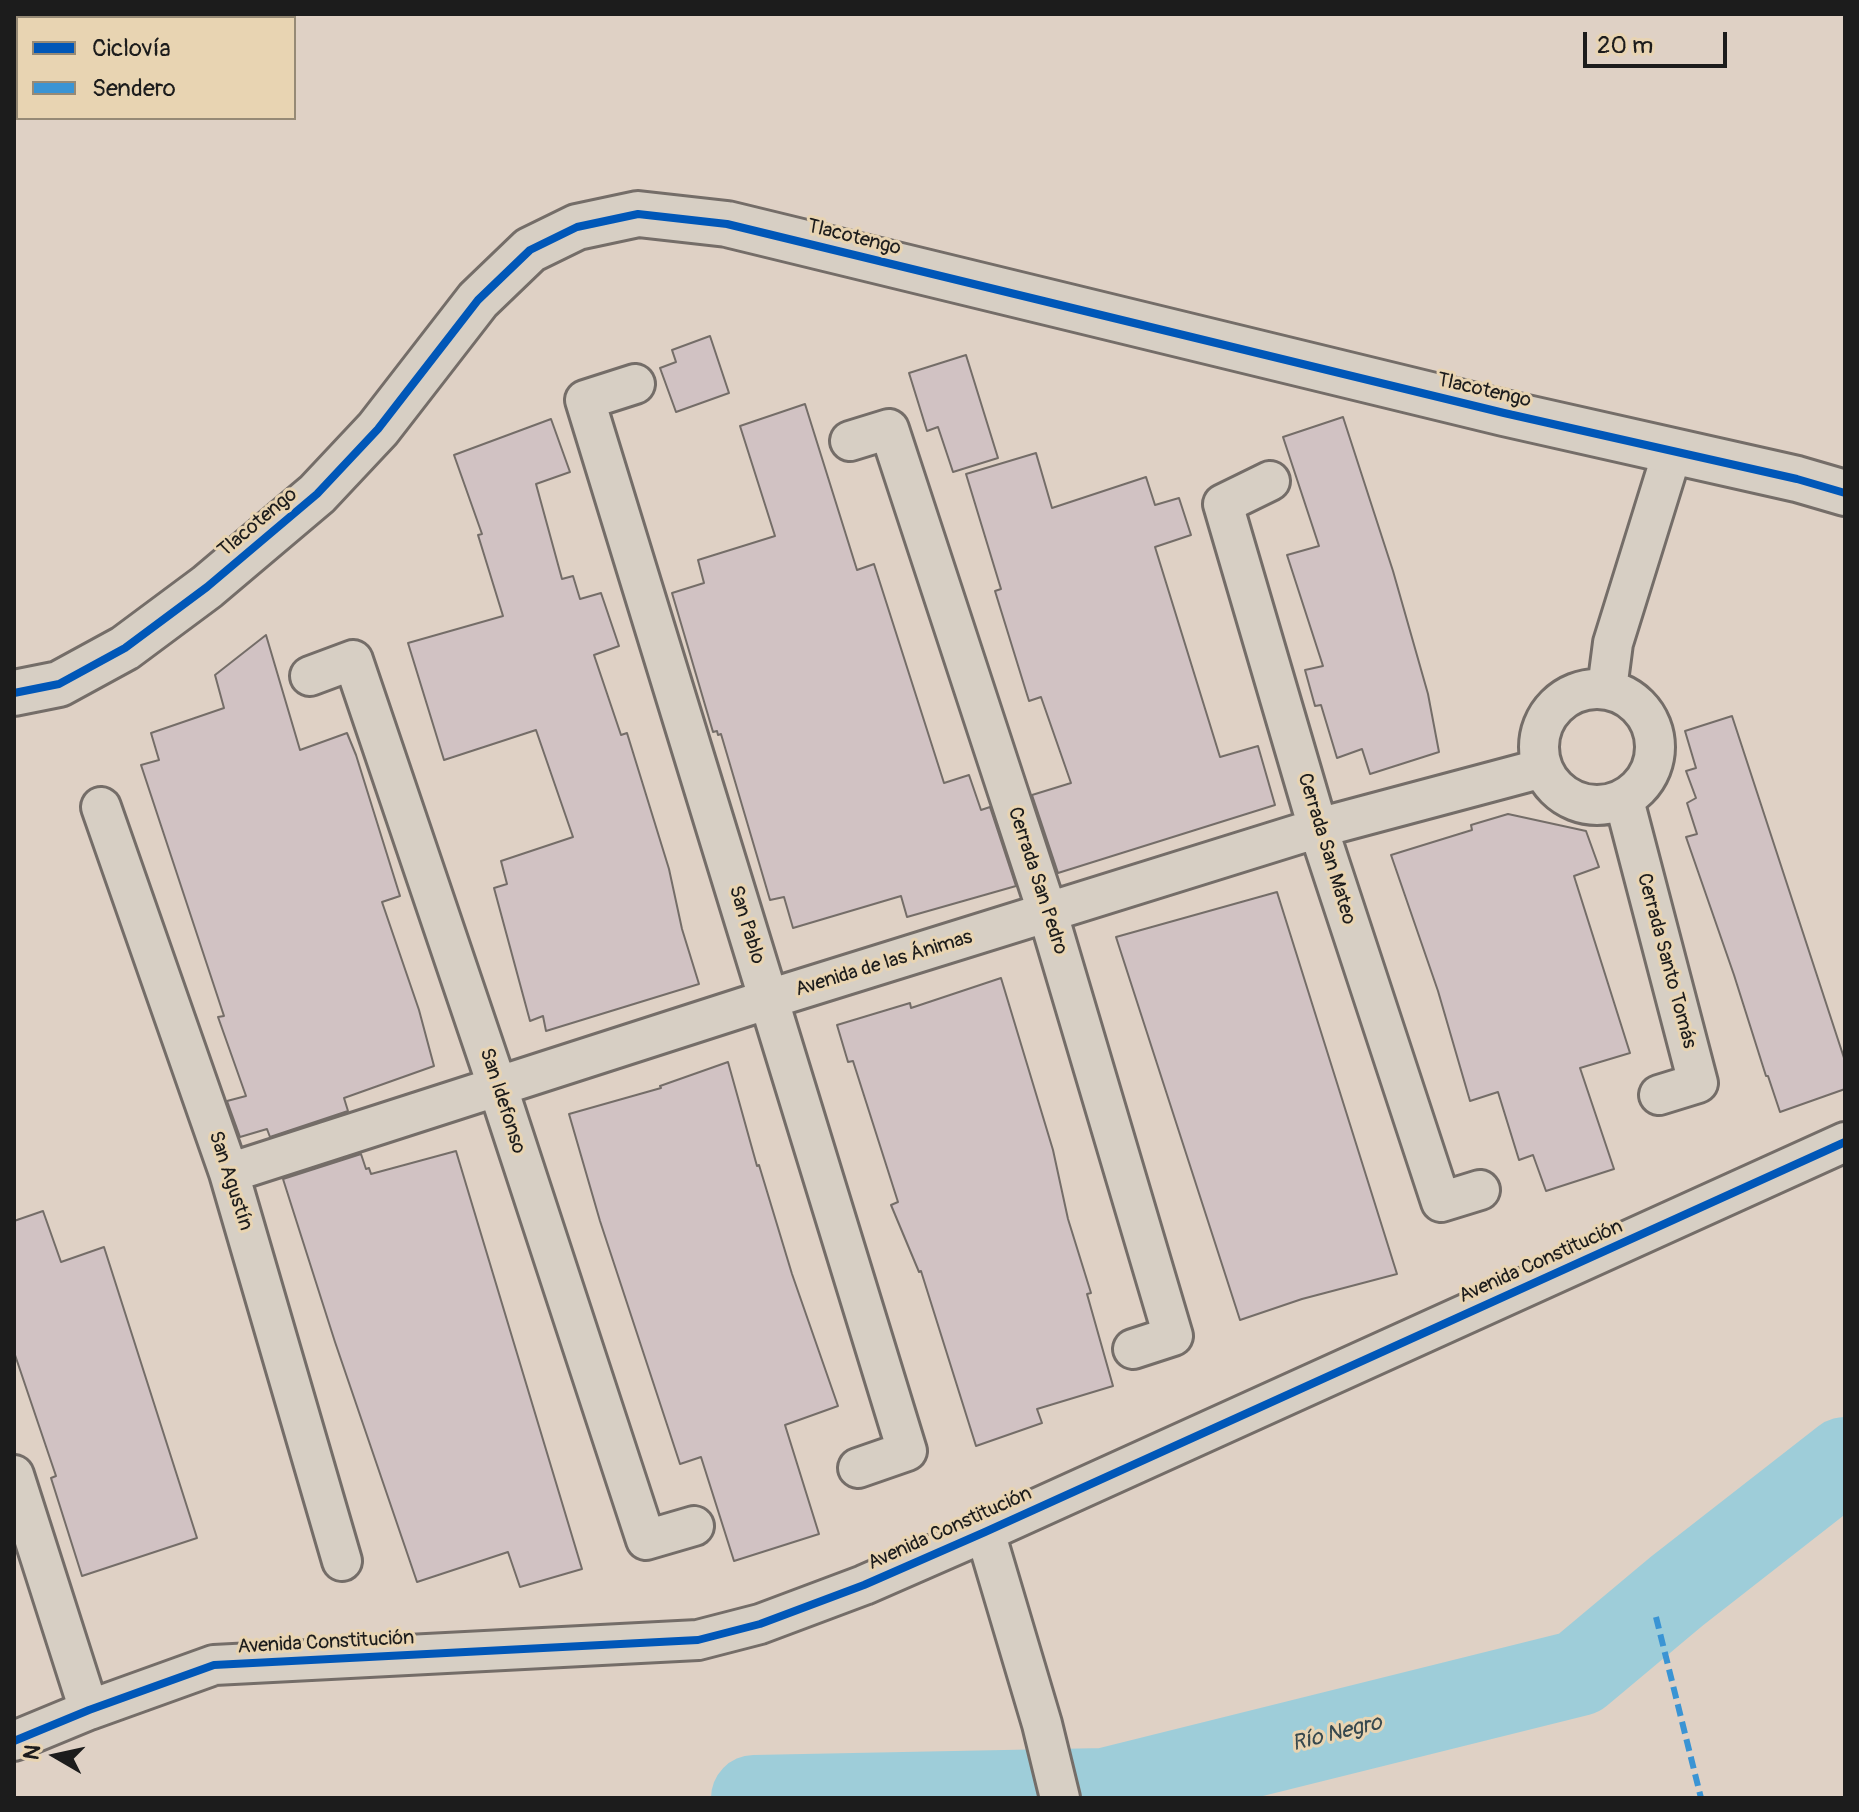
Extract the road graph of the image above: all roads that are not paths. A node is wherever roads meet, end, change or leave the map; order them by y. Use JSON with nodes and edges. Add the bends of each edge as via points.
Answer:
{"nodes":[{"id":1,"x":635,"y":384,"type":"dead end"},
{"id":2,"x":850,"y":441,"type":"dead end"},
{"id":3,"x":1673,"y":450,"type":"junction"},
{"id":4,"x":1270,"y":481,"type":"dead end"},
{"id":5,"x":1845,"y":493,"type":"edge"},
{"id":6,"x":310,"y":676,"type":"dead end"},
{"id":7,"x":1607,"y":689,"type":"junction"},
{"id":8,"x":14,"y":693,"type":"edge"},
{"id":9,"x":1543,"y":768,"type":"junction"},
{"id":10,"x":1624,"y":800,"type":"junction"},
{"id":11,"x":101,"y":807,"type":"dead end"},
{"id":12,"x":1318,"y":828,"type":"junction"},
{"id":13,"x":1048,"y":914,"type":"junction"},
{"id":14,"x":769,"y":999,"type":"junction"},
{"id":15,"x":498,"y":1088,"type":"junction"},
{"id":16,"x":1659,"y":1095,"type":"dead end"},
{"id":17,"x":1845,"y":1142,"type":"edge"},
{"id":18,"x":229,"y":1173,"type":"junction"},
{"id":19,"x":1480,"y":1190,"type":"dead end"},
{"id":20,"x":1133,"y":1349,"type":"dead end"},
{"id":21,"x":858,"y":1468,"type":"dead end"},
{"id":22,"x":14,"y":1475,"type":"edge"},
{"id":23,"x":694,"y":1526,"type":"dead end"},
{"id":24,"x":985,"y":1532,"type":"junction"},
{"id":25,"x":26,"y":1559,"type":"edge"},
{"id":26,"x":342,"y":1561,"type":"dead end"},
{"id":27,"x":89,"y":1710,"type":"junction"},
{"id":28,"x":14,"y":1741,"type":"edge"},
{"id":29,"x":1060,"y":1798,"type":"edge"}],
"edges":[{"from":1,"to":14,"type":"street","name":"San Pablo","via":[[585,400]]},
{"from":2,"to":13,"type":"street","name":"Cerrada San Pedro","via":[[889,429]]},
{"from":3,"to":5,"type":"street","name":"Tlacotengo"},
{"from":3,"to":7,"type":"street","via":[[1613,643]]},
{"from":3,"to":8,"type":"street","name":"Tlacotengo","via":[[727,224],[638,214],[577,227],[530,250],[478,300],[378,429],[317,494],[125,648],[59,684]]},
{"from":4,"to":12,"type":"street","name":"Cerrada San Mateo","via":[[1223,504]]},
{"from":6,"to":15,"type":"street","name":"San Idefonso","via":[[353,660]]},
{"from":7,"to":9,"type":"street","via":[[1586,689],[1552,710],[1542,728]]},
{"from":7,"to":10,"type":"street","via":[[1639,705],[1655,738],[1650,774]]},
{"from":9,"to":10,"type":"street","via":[[1568,798],[1605,805]]},
{"from":9,"to":12,"type":"street","name":"Avenida de las Ánimas"},
{"from":10,"to":16,"type":"street","name":"Cerrada Santo Tomás","via":[[1698,1083]]},
{"from":11,"to":18,"type":"street","name":"San Agustín"},
{"from":12,"to":13,"type":"street","name":"Avenida de las Ánimas"},
{"from":12,"to":19,"type":"street","name":"Cerrada San Mateo","via":[[1441,1202]]},
{"from":13,"to":14,"type":"street","name":"Avenida de las Ánimas"},
{"from":13,"to":20,"type":"street","name":"Cerrada San Pedro","via":[[1173,1336]]},
{"from":14,"to":15,"type":"street","name":"Avenida de las Ánimas"},
{"from":14,"to":21,"type":"street","name":"San Pablo","via":[[907,1451]]},
{"from":15,"to":18,"type":"street","name":"Avenida de las Ánimas"},
{"from":15,"to":23,"type":"street","name":"San Idefonso","via":[[646,1540]]},
{"from":17,"to":24,"type":"street","name":"Avenida Constitución"},
{"from":18,"to":26,"type":"street","name":"San Agustín"},
{"from":22,"to":25,"type":"street"},
{"from":24,"to":27,"type":"street","name":"Avenida Constitución","via":[[864,1585],[760,1624],[698,1640],[214,1665]]},
{"from":24,"to":29,"type":"street"},
{"from":25,"to":27,"type":"street"},
{"from":27,"to":28,"type":"street","name":"Avenida Constitución"}]}
